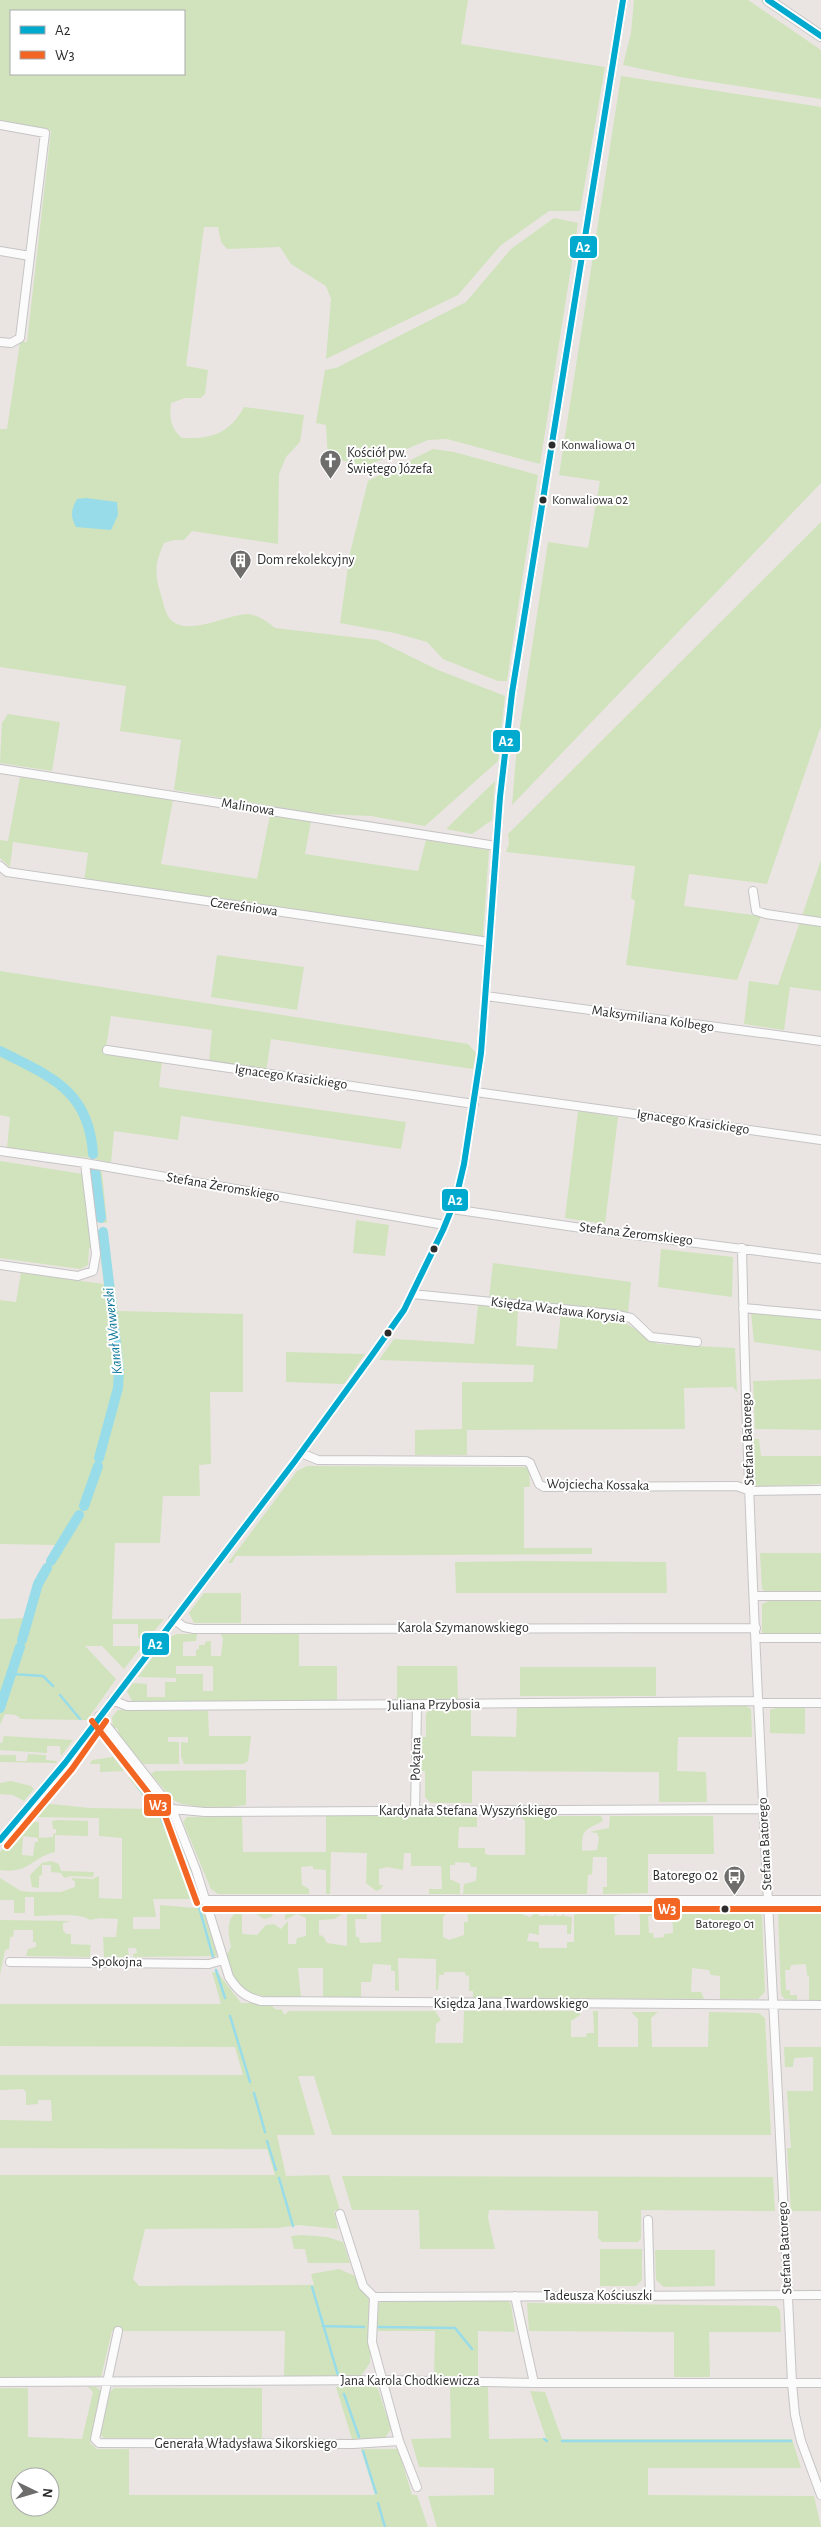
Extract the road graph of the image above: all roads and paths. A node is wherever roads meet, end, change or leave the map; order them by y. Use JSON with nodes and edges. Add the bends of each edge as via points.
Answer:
{"nodes":[{"id":1,"x":623,"y":0,"type":"edge"},
{"id":2,"x":768,"y":0,"type":"edge"},
{"id":3,"x":821,"y":36,"type":"edge"},
{"id":4,"x":0,"y":125,"type":"edge"},
{"id":5,"x":0,"y":251,"type":"edge"},
{"id":6,"x":30,"y":256,"type":"junction"},
{"id":7,"x":0,"y":342,"type":"edge"},
{"id":8,"x":0,"y":769,"type":"edge"},
{"id":9,"x":496,"y":846,"type":"junction"},
{"id":10,"x":0,"y":866,"type":"edge"},
{"id":11,"x":753,"y":890,"type":"dead end"},
{"id":12,"x":821,"y":922,"type":"edge"},
{"id":13,"x":489,"y":942,"type":"junction"},
{"id":14,"x":486,"y":996,"type":"junction"},
{"id":15,"x":821,"y":1041,"type":"edge"},
{"id":16,"x":108,"y":1050,"type":"dead end"},
{"id":17,"x":476,"y":1092,"type":"junction"},
{"id":18,"x":474,"y":1104,"type":"junction"},
{"id":19,"x":821,"y":1140,"type":"edge"},
{"id":20,"x":0,"y":1151,"type":"edge"},
{"id":21,"x":85,"y":1163,"type":"junction"},
{"id":22,"x":452,"y":1209,"type":"junction"},
{"id":23,"x":445,"y":1225,"type":"junction"},
{"id":24,"x":742,"y":1248,"type":"junction"},
{"id":25,"x":821,"y":1258,"type":"edge"},
{"id":26,"x":0,"y":1265,"type":"edge"},
{"id":27,"x":412,"y":1294,"type":"junction"},
{"id":28,"x":743,"y":1308,"type":"junction"},
{"id":29,"x":821,"y":1315,"type":"edge"},
{"id":30,"x":696,"y":1342,"type":"dead end"},
{"id":31,"x":301,"y":1453,"type":"junction"},
{"id":32,"x":821,"y":1490,"type":"edge"},
{"id":33,"x":750,"y":1491,"type":"junction"},
{"id":34,"x":755,"y":1596,"type":"junction"},
{"id":35,"x":821,"y":1596,"type":"edge"},
{"id":36,"x":173,"y":1619,"type":"junction"},
{"id":37,"x":756,"y":1628,"type":"junction"},
{"id":38,"x":756,"y":1638,"type":"junction"},
{"id":39,"x":821,"y":1638,"type":"edge"},
{"id":40,"x":112,"y":1700,"type":"junction"},
{"id":41,"x":759,"y":1702,"type":"junction"},
{"id":42,"x":821,"y":1703,"type":"edge"},
{"id":43,"x":417,"y":1706,"type":"junction"},
{"id":44,"x":99,"y":1716,"type":"junction"},
{"id":45,"x":172,"y":1809,"type":"junction"},
{"id":46,"x":763,"y":1809,"type":"junction"},
{"id":47,"x":416,"y":1811,"type":"junction"},
{"id":48,"x":0,"y":1840,"type":"edge"},
{"id":49,"x":206,"y":1900,"type":"junction"},
{"id":50,"x":768,"y":1900,"type":"junction"},
{"id":51,"x":821,"y":1900,"type":"edge"},
{"id":52,"x":223,"y":1960,"type":"junction"},
{"id":53,"x":10,"y":1962,"type":"dead end"},
{"id":54,"x":774,"y":2005,"type":"junction"},
{"id":55,"x":821,"y":2005,"type":"edge"},
{"id":56,"x":340,"y":2214,"type":"dead end"},
{"id":57,"x":648,"y":2220,"type":"dead end"},
{"id":58,"x":788,"y":2295,"type":"junction"},
{"id":59,"x":821,"y":2295,"type":"edge"},
{"id":60,"x":515,"y":2296,"type":"junction"},
{"id":61,"x":650,"y":2296,"type":"junction"},
{"id":62,"x":374,"y":2297,"type":"junction"},
{"id":63,"x":118,"y":2331,"type":"dead end"},
{"id":64,"x":382,"y":2380,"type":"junction"},
{"id":65,"x":0,"y":2382,"type":"edge"},
{"id":66,"x":106,"y":2382,"type":"junction"},
{"id":67,"x":534,"y":2383,"type":"junction"},
{"id":68,"x":792,"y":2383,"type":"junction"},
{"id":69,"x":821,"y":2383,"type":"edge"},
{"id":70,"x":400,"y":2441,"type":"junction"},
{"id":71,"x":418,"y":2487,"type":"dead end"},
{"id":72,"x":821,"y":2495,"type":"edge"}],
"edges":[{"from":1,"to":9,"type":"street","via":[[512,693]]},
{"from":2,"to":3,"type":"main road"},
{"from":4,"to":6,"type":"street","via":[[45,133]]},
{"from":5,"to":6,"type":"street"},
{"from":6,"to":7,"type":"street","via":[[20,338],[11,343]]},
{"from":8,"to":9,"type":"street","name":"Malinowa"},
{"from":9,"to":13,"type":"street"},
{"from":10,"to":13,"type":"street","name":"Czereśniowa","via":[[7,872],[85,885]]},
{"from":11,"to":12,"type":"street","via":[[756,911]]},
{"from":13,"to":14,"type":"street"},
{"from":14,"to":15,"type":"street","name":"Maksymiliana Kolbego"},
{"from":14,"to":17,"type":"street"},
{"from":16,"to":18,"type":"street","name":"Ignacego Krasickiego"},
{"from":17,"to":18,"type":"street"},
{"from":17,"to":19,"type":"street","name":"Ignacego Krasickiego"},
{"from":18,"to":22,"type":"street","via":[[464,1164]]},
{"from":20,"to":21,"type":"street","name":"Stefana Żeromskiego"},
{"from":21,"to":23,"type":"street","name":"Stefana Żeromskiego"},
{"from":21,"to":26,"type":"street","via":[[96,1254],[93,1271],[78,1276]]},
{"from":22,"to":23,"type":"street"},
{"from":22,"to":24,"type":"street","name":"Stefana Żeromskiego"},
{"from":23,"to":27,"type":"street"},
{"from":24,"to":25,"type":"street","name":"Stefana Żeromskiego"},
{"from":24,"to":28,"type":"street","name":"Stefana Batorego"},
{"from":27,"to":30,"type":"street","name":"Księdza Wacława Korysia","via":[[613,1314],[631,1318],[651,1337]]},
{"from":27,"to":31,"type":"street","via":[[397,1320]]},
{"from":28,"to":29,"type":"street"},
{"from":28,"to":33,"type":"street","name":"Stefana Batorego"},
{"from":31,"to":33,"type":"street","name":"Wojciecha Kossaka","via":[[318,1460],[526,1461],[544,1487],[737,1486]]},
{"from":31,"to":36,"type":"street"},
{"from":32,"to":33,"type":"street","name":"Wojciecha Kossaka"},
{"from":33,"to":34,"type":"street","name":"Stefana Batorego"},
{"from":34,"to":35,"type":"street"},
{"from":34,"to":37,"type":"street","name":"Stefana Batorego"},
{"from":36,"to":37,"type":"street","name":"Karola Szymanowskiego","via":[[194,1629]]},
{"from":36,"to":40,"type":"street"},
{"from":37,"to":38,"type":"street","name":"Stefana Batorego"},
{"from":38,"to":39,"type":"street"},
{"from":38,"to":41,"type":"street","name":"Stefana Batorego"},
{"from":40,"to":43,"type":"street","name":"Juliana Przybosia","via":[[127,1706]]},
{"from":40,"to":44,"type":"street"},
{"from":41,"to":42,"type":"street","name":"Juliana Przybosia"},
{"from":41,"to":43,"type":"street","name":"Juliana Przybosia","via":[[544,1702]]},
{"from":41,"to":46,"type":"street","name":"Stefana Batorego"},
{"from":43,"to":47,"type":"street","name":"Pokątna"},
{"from":44,"to":45,"type":"street","name":"Księdza Jana Twardowskiego"},
{"from":44,"to":48,"type":"street","via":[[65,1763]]},
{"from":45,"to":47,"type":"street","name":"Kardynała Stefana Wyszyńskiego","via":[[205,1812]]},
{"from":45,"to":49,"type":"street","name":"Księdza Jana Twardowskiego"},
{"from":46,"to":47,"type":"street","name":"Kardynała Stefana Wyszyńskiego"},
{"from":46,"to":50,"type":"street","name":"Stefana Batorego"},
{"from":49,"to":50,"type":"street"},
{"from":49,"to":52,"type":"street","name":"Księdza Jana Twardowskiego"},
{"from":50,"to":51,"type":"street"},
{"from":50,"to":54,"type":"street","name":"Stefana Batorego"},
{"from":52,"to":53,"type":"street","name":"Spokojna","via":[[209,1964]]},
{"from":52,"to":54,"type":"street","name":"Księdza Jana Twardowskiego","via":[[237,1990],[261,2001]]},
{"from":54,"to":55,"type":"street","name":"Księdza Jana Twardowskiego"},
{"from":54,"to":58,"type":"street","name":"Stefana Batorego"},
{"from":56,"to":62,"type":"street","via":[[363,2286]]},
{"from":57,"to":61,"type":"street"},
{"from":58,"to":59,"type":"street","name":"Tadeusza Kościuszki"},
{"from":58,"to":61,"type":"street","name":"Tadeusza Kościuszki"},
{"from":58,"to":68,"type":"street","name":"Stefana Batorego"},
{"from":60,"to":61,"type":"street","name":"Tadeusza Kościuszki"},
{"from":60,"to":62,"type":"street","name":"Tadeusza Kościuszki"},
{"from":60,"to":67,"type":"street"},
{"from":62,"to":64,"type":"street","via":[[372,2342]]},
{"from":63,"to":66,"type":"street"},
{"from":64,"to":66,"type":"street","name":"Jana Karola Chodkiewicza"},
{"from":64,"to":67,"type":"street","name":"Jana Karola Chodkiewicza"},
{"from":64,"to":70,"type":"street"},
{"from":65,"to":66,"type":"street","name":"Jana Karola Chodkiewicza"},
{"from":66,"to":70,"type":"street","name":"Generała Władysława Sikorskiego","via":[[95,2438],[99,2443],[353,2444]]},
{"from":67,"to":68,"type":"street","name":"Jana Karola Chodkiewicza"},
{"from":68,"to":69,"type":"street","name":"Jana Karola Chodkiewicza"},
{"from":68,"to":72,"type":"street","name":"Stefana Batorego","via":[[801,2441]]},
{"from":70,"to":71,"type":"street"}]}
